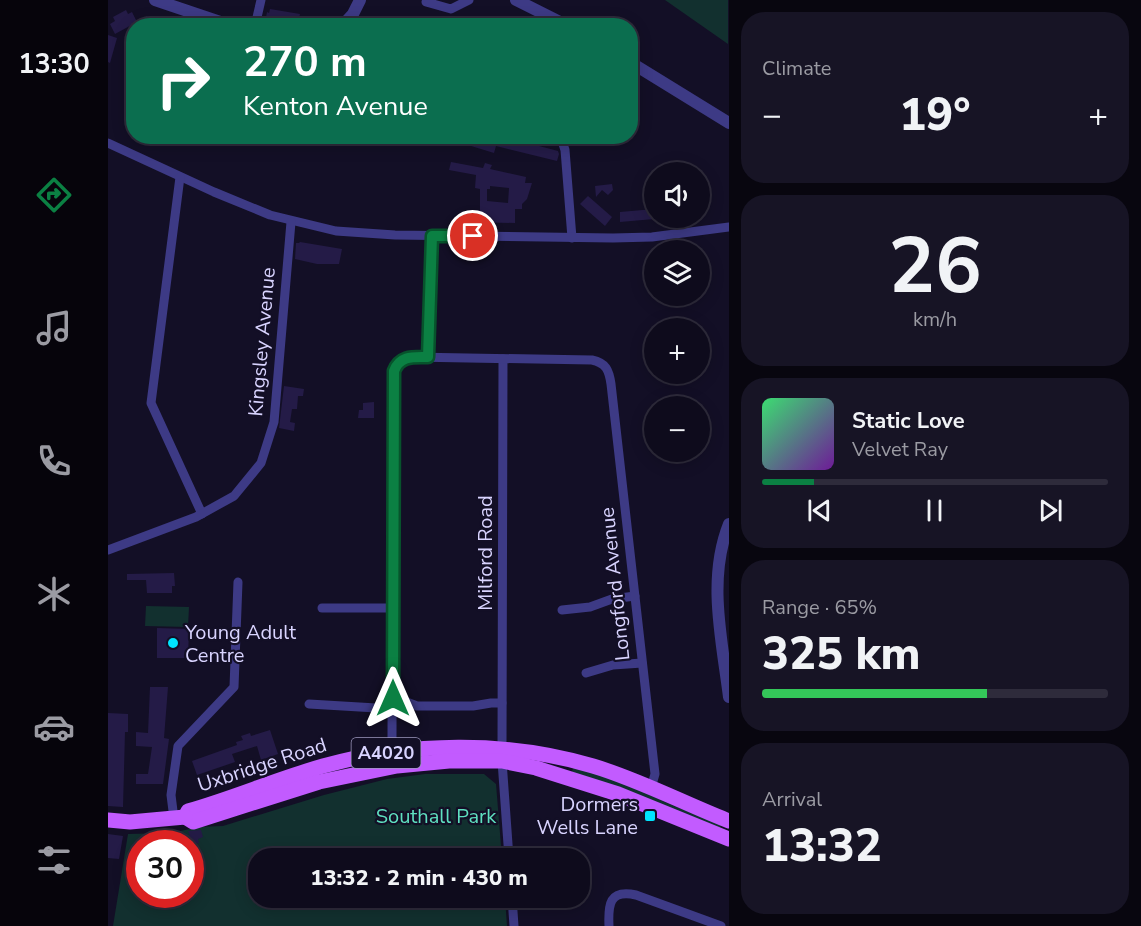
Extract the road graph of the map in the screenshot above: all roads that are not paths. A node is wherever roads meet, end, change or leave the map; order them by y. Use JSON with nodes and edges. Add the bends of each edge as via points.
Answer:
{"nodes":[{"id":1,"x":155,"y":0,"type":"edge"},
{"id":2,"x":261,"y":0,"type":"edge"},
{"id":3,"x":360,"y":0,"type":"edge"},
{"id":4,"x":469,"y":0,"type":"edge"},
{"id":5,"x":516,"y":0,"type":"edge"},
{"id":6,"x":426,"y":2,"type":"dead end"},
{"id":7,"x":208,"y":18,"type":"edge"},
{"id":8,"x":257,"y":18,"type":"edge"},
{"id":9,"x":349,"y":18,"type":"edge"},
{"id":10,"x":552,"y":18,"type":"edge"},
{"id":11,"x":638,"y":67,"type":"edge"},
{"id":12,"x":729,"y":123,"type":"edge"},
{"id":13,"x":108,"y":143,"type":"edge"},
{"id":14,"x":563,"y":144,"type":"edge"},
{"id":15,"x":180,"y":177,"type":"junction"},
{"id":16,"x":291,"y":222,"type":"junction"},
{"id":17,"x":729,"y":227,"type":"edge"},
{"id":18,"x":432,"y":236,"type":"junction"},
{"id":19,"x":572,"y":238,"type":"junction"},
{"id":20,"x":428,"y":357,"type":"junction"},
{"id":21,"x":503,"y":358,"type":"junction"},
{"id":22,"x":202,"y":514,"type":"junction"},
{"id":23,"x":729,"y":524,"type":"edge"},
{"id":24,"x":108,"y":550,"type":"edge"},
{"id":25,"x":238,"y":582,"type":"dead end"},
{"id":26,"x":635,"y":596,"type":"junction"},
{"id":27,"x":322,"y":608,"type":"dead end"},
{"id":28,"x":393,"y":608,"type":"junction"},
{"id":29,"x":562,"y":610,"type":"dead end"},
{"id":30,"x":642,"y":663,"type":"junction"},
{"id":31,"x":586,"y":673,"type":"dead end"},
{"id":32,"x":729,"y":697,"type":"edge"},
{"id":33,"x":393,"y":698,"type":"junction"},
{"id":34,"x":502,"y":703,"type":"junction"},
{"id":35,"x":309,"y":704,"type":"dead end"},
{"id":36,"x":393,"y":709,"type":"junction"},
{"id":37,"x":394,"y":752,"type":"junction"},
{"id":38,"x":502,"y":755,"type":"junction"},
{"id":39,"x":569,"y":759,"type":"junction"},
{"id":40,"x":339,"y":770,"type":"junction"},
{"id":41,"x":565,"y":776,"type":"junction"},
{"id":42,"x":651,"y":788,"type":"junction"},
{"id":43,"x":179,"y":818,"type":"junction"},
{"id":44,"x":108,"y":820,"type":"edge"},
{"id":45,"x":729,"y":821,"type":"edge"},
{"id":46,"x":729,"y":839,"type":"edge"},
{"id":47,"x":508,"y":848,"type":"edge"},
{"id":48,"x":513,"y":908,"type":"edge"},
{"id":49,"x":514,"y":926,"type":"edge"},
{"id":50,"x":609,"y":926,"type":"edge"},
{"id":51,"x":721,"y":926,"type":"edge"}],
"edges":[{"from":1,"to":7,"type":"street"},
{"from":2,"to":8,"type":"street"},
{"from":3,"to":9,"type":"street"},
{"from":4,"to":6,"type":"street","via":[[451,9]]},
{"from":5,"to":10,"type":"street"},
{"from":11,"to":12,"type":"street"},
{"from":13,"to":15,"type":"street"},
{"from":14,"to":19,"type":"street"},
{"from":15,"to":16,"type":"street"},
{"from":15,"to":22,"type":"street","via":[[151,403]]},
{"from":16,"to":18,"type":"street","via":[[347,233]]},
{"from":16,"to":22,"type":"street","name":"Kingsley Avenue","via":[[274,422],[261,463],[234,496]]},
{"from":17,"to":19,"type":"street","via":[[652,237]]},
{"from":18,"to":19,"type":"street"},
{"from":18,"to":20,"type":"street"},
{"from":20,"to":21,"type":"street"},
{"from":20,"to":28,"type":"street","via":[[403,359],[393,376]]},
{"from":21,"to":26,"type":"street","name":"Longford Avenue","via":[[592,360],[603,364],[610,376]]},
{"from":21,"to":34,"type":"street","name":"Milford Road"},
{"from":22,"to":24,"type":"street","name":"Kingsley Avenue"},
{"from":23,"to":32,"type":"street","via":[[721,546],[717,581]]},
{"from":25,"to":43,"type":"street","via":[[234,687],[178,746],[171,795]]},
{"from":26,"to":29,"type":"street"},
{"from":26,"to":30,"type":"street","name":"Longford Avenue"},
{"from":27,"to":28,"type":"street"},
{"from":28,"to":33,"type":"street"},
{"from":30,"to":31,"type":"street","via":[[613,665]]},
{"from":30,"to":42,"type":"street","name":"Longford Avenue","via":[[655,774]]},
{"from":33,"to":34,"type":"street","via":[[417,706]]},
{"from":33,"to":36,"type":"street"},
{"from":34,"to":38,"type":"street","name":"Milford Road"},
{"from":35,"to":36,"type":"street"},
{"from":36,"to":37,"type":"street"},
{"from":37,"to":38,"type":"main road","name":"Uxbridge Road","number":"A4020","via":[[438,748]]},
{"from":37,"to":40,"type":"main road","name":"Uxbridge Road","number":"A4020"},
{"from":38,"to":39,"type":"main road","name":"Uxbridge Road","number":"A4020","via":[[541,752]]},
{"from":38,"to":40,"type":"main road","name":"Uxbridge Road","number":"A4020"},
{"from":38,"to":41,"type":"main road","name":"Uxbridge Road","number":"A4020"},
{"from":38,"to":47,"type":"street","name":"Milford Road"},
{"from":39,"to":41,"type":"main road"},
{"from":39,"to":42,"type":"main road","name":"Uxbridge Road","number":"A4020"},
{"from":40,"to":43,"type":"main road","name":"Uxbridge Road","number":"A4020","via":[[292,790],[193,822]]},
{"from":41,"to":46,"type":"main road","name":"Uxbridge Road","number":"A4020"},
{"from":42,"to":45,"type":"main road","name":"Uxbridge Road","number":"A4020"},
{"from":43,"to":44,"type":"main road","number":"A4020"},
{"from":48,"to":49,"type":"street"},
{"from":50,"to":51,"type":"street","via":[[610,903],[627,893]]}]}
